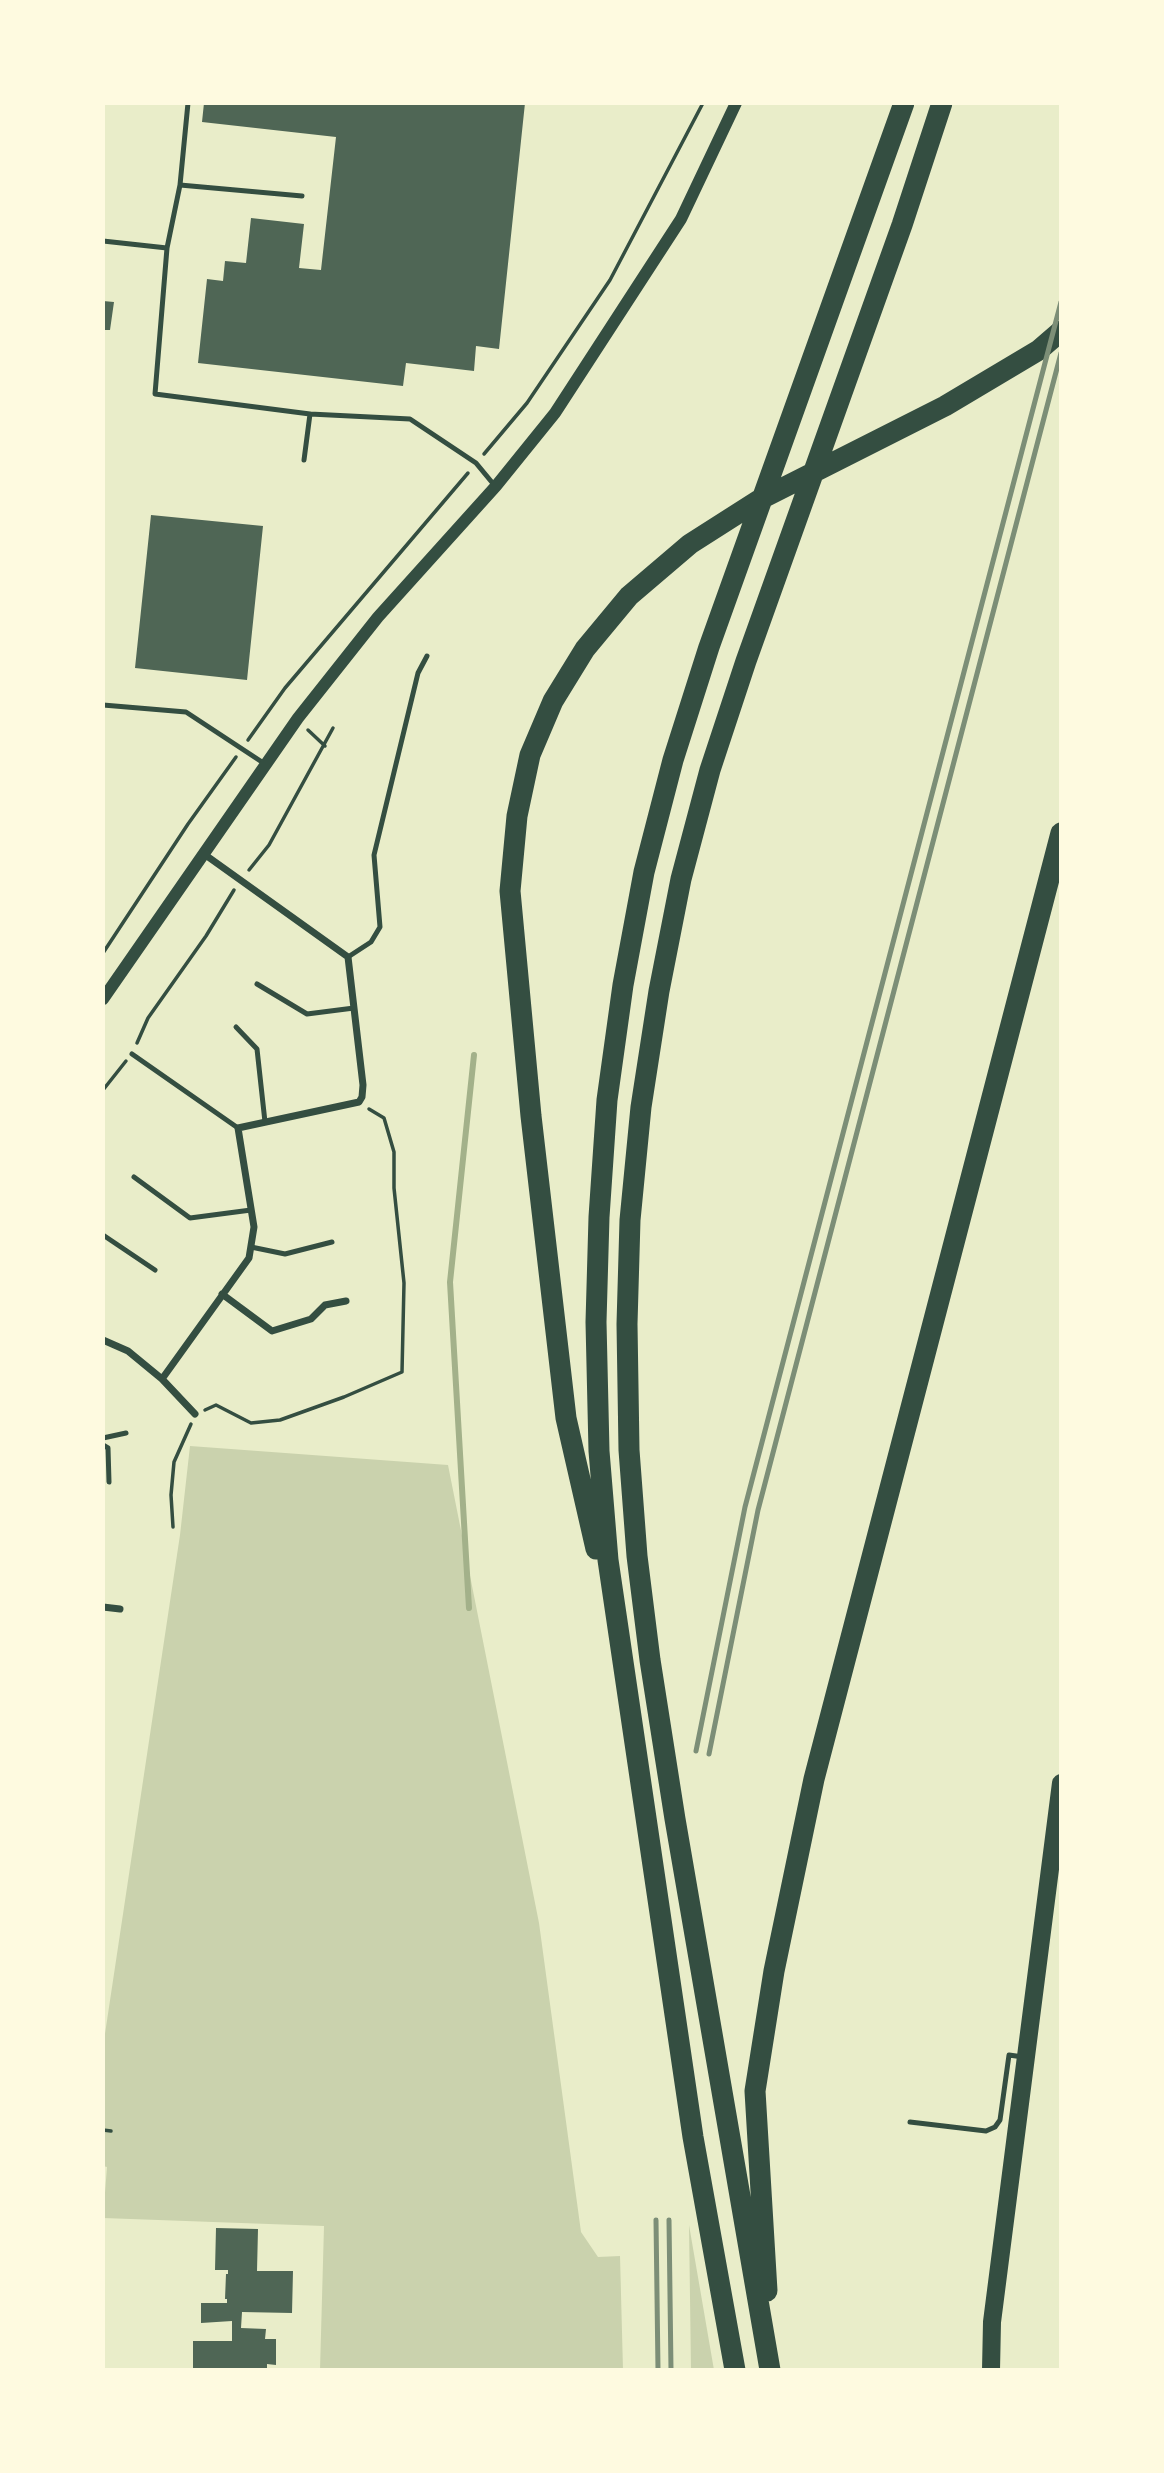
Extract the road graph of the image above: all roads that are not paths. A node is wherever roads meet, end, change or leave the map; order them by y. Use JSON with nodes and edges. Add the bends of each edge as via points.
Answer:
{"nodes":[{"id":1,"x":188,"y":103,"type":"edge"},
{"id":2,"x":736,"y":103,"type":"edge"},
{"id":3,"x":904,"y":103,"type":"edge"},
{"id":4,"x":942,"y":103,"type":"edge"},
{"id":5,"x":180,"y":185,"type":"junction"},
{"id":6,"x":302,"y":196,"type":"dead end"},
{"id":7,"x":103,"y":241,"type":"edge"},
{"id":8,"x":167,"y":248,"type":"junction"},
{"id":9,"x":1061,"y":331,"type":"edge"},
{"id":10,"x":310,"y":414,"type":"junction"},
{"id":11,"x":304,"y":460,"type":"dead end"},
{"id":12,"x":496,"y":486,"type":"junction"},
{"id":13,"x":427,"y":656,"type":"dead end"},
{"id":14,"x":103,"y":705,"type":"edge"},
{"id":15,"x":265,"y":764,"type":"junction"},
{"id":16,"x":1061,"y":833,"type":"edge"},
{"id":17,"x":204,"y":854,"type":"junction"},
{"id":18,"x":348,"y":957,"type":"junction"},
{"id":19,"x":257,"y":984,"type":"dead end"},
{"id":20,"x":104,"y":997,"type":"edge"},
{"id":21,"x":354,"y":1008,"type":"junction"},
{"id":22,"x":236,"y":1027,"type":"dead end"},
{"id":23,"x":132,"y":1054,"type":"road end"},
{"id":24,"x":265,"y":1122,"type":"junction"},
{"id":25,"x":238,"y":1128,"type":"junction"},
{"id":26,"x":134,"y":1177,"type":"dead end"},
{"id":27,"x":251,"y":1210,"type":"junction"},
{"id":28,"x":103,"y":1235,"type":"edge"},
{"id":29,"x":332,"y":1242,"type":"dead end"},
{"id":30,"x":251,"y":1247,"type":"junction"},
{"id":31,"x":155,"y":1270,"type":"dead end"},
{"id":32,"x":222,"y":1294,"type":"junction"},
{"id":33,"x":346,"y":1301,"type":"dead end"},
{"id":34,"x":103,"y":1340,"type":"edge"},
{"id":35,"x":162,"y":1379,"type":"junction"},
{"id":36,"x":195,"y":1414,"type":"road end"},
{"id":37,"x":126,"y":1433,"type":"dead end"},
{"id":38,"x":103,"y":1438,"type":"edge"},
{"id":39,"x":103,"y":1445,"type":"edge"},
{"id":40,"x":109,"y":1482,"type":"dead end"},
{"id":41,"x":104,"y":1607,"type":"edge"},
{"id":42,"x":120,"y":1609,"type":"dead end"},
{"id":43,"x":103,"y":1615,"type":"edge"},
{"id":44,"x":622,"y":1664,"type":"junction"},
{"id":45,"x":1061,"y":1783,"type":"edge"},
{"id":46,"x":1057,"y":1844,"type":"edge"},
{"id":47,"x":1026,"y":2057,"type":"junction"},
{"id":48,"x":910,"y":2122,"type":"dead end"},
{"id":49,"x":770,"y":2368,"type":"edge"},
{"id":50,"x":735,"y":2370,"type":"edge"},
{"id":51,"x":991,"y":2370,"type":"edge"}],
"edges":[{"from":1,"to":5,"type":"lane"},
{"from":2,"to":12,"type":"street","via":[[681,219],[555,413]]},
{"from":3,"to":44,"type":"highway","via":[[673,760],[644,872],[623,985],[606,1113],[596,1322],[599,1451]]},
{"from":4,"to":49,"type":"highway","via":[[710,770],[681,879],[659,991],[630,1220],[629,1450],[637,1556],[675,1819]]},
{"from":5,"to":6,"type":"lane"},
{"from":5,"to":8,"type":"lane"},
{"from":7,"to":8,"type":"lane"},
{"from":8,"to":10,"type":"lane","via":[[155,394]]},
{"from":9,"to":44,"type":"highway","via":[[1039,350],[945,406],[759,500],[690,544],[629,596],[584,649],[553,701],[530,755],[517,817],[510,891],[531,1116],[566,1418]]},
{"from":10,"to":11,"type":"lane"},
{"from":10,"to":12,"type":"lane","via":[[410,419],[476,463]]},
{"from":12,"to":15,"type":"street","via":[[378,617]]},
{"from":13,"to":18,"type":"lane","via":[[418,673],[374,855],[380,927],[371,942]]},
{"from":14,"to":15,"type":"lane","via":[[186,712]]},
{"from":15,"to":17,"type":"street"},
{"from":16,"to":49,"type":"highway","via":[[814,1779],[774,1971],[755,2091]]},
{"from":17,"to":18,"type":"street"},
{"from":17,"to":20,"type":"street"},
{"from":18,"to":21,"type":"street"},
{"from":19,"to":21,"type":"lane","via":[[307,1014]]},
{"from":21,"to":24,"type":"street","via":[[363,1085],[359,1102]]},
{"from":22,"to":24,"type":"lane","via":[[257,1049]]},
{"from":23,"to":25,"type":"lane"},
{"from":24,"to":25,"type":"street"},
{"from":25,"to":27,"type":"street"},
{"from":26,"to":27,"type":"lane","via":[[190,1218]]},
{"from":27,"to":30,"type":"street"},
{"from":28,"to":31,"type":"lane"},
{"from":29,"to":30,"type":"lane","via":[[285,1254]]},
{"from":30,"to":32,"type":"street","via":[[249,1258]]},
{"from":32,"to":33,"type":"street","via":[[272,1331],[311,1319],[326,1305]]},
{"from":32,"to":35,"type":"street"},
{"from":34,"to":35,"type":"street","via":[[128,1351]]},
{"from":35,"to":36,"type":"street"},
{"from":37,"to":38,"type":"lane"},
{"from":39,"to":40,"type":"lane","via":[[108,1448]]},
{"from":41,"to":42,"type":"street"},
{"from":41,"to":43,"type":"street"},
{"from":44,"to":50,"type":"highway","via":[[693,2137]]},
{"from":45,"to":46,"type":"main road"},
{"from":46,"to":47,"type":"main road"},
{"from":47,"to":48,"type":"lane","via":[[1009,2055],[1000,2120],[995,2127],[986,2131]]},
{"from":47,"to":51,"type":"main road","via":[[992,2322]]}]}
